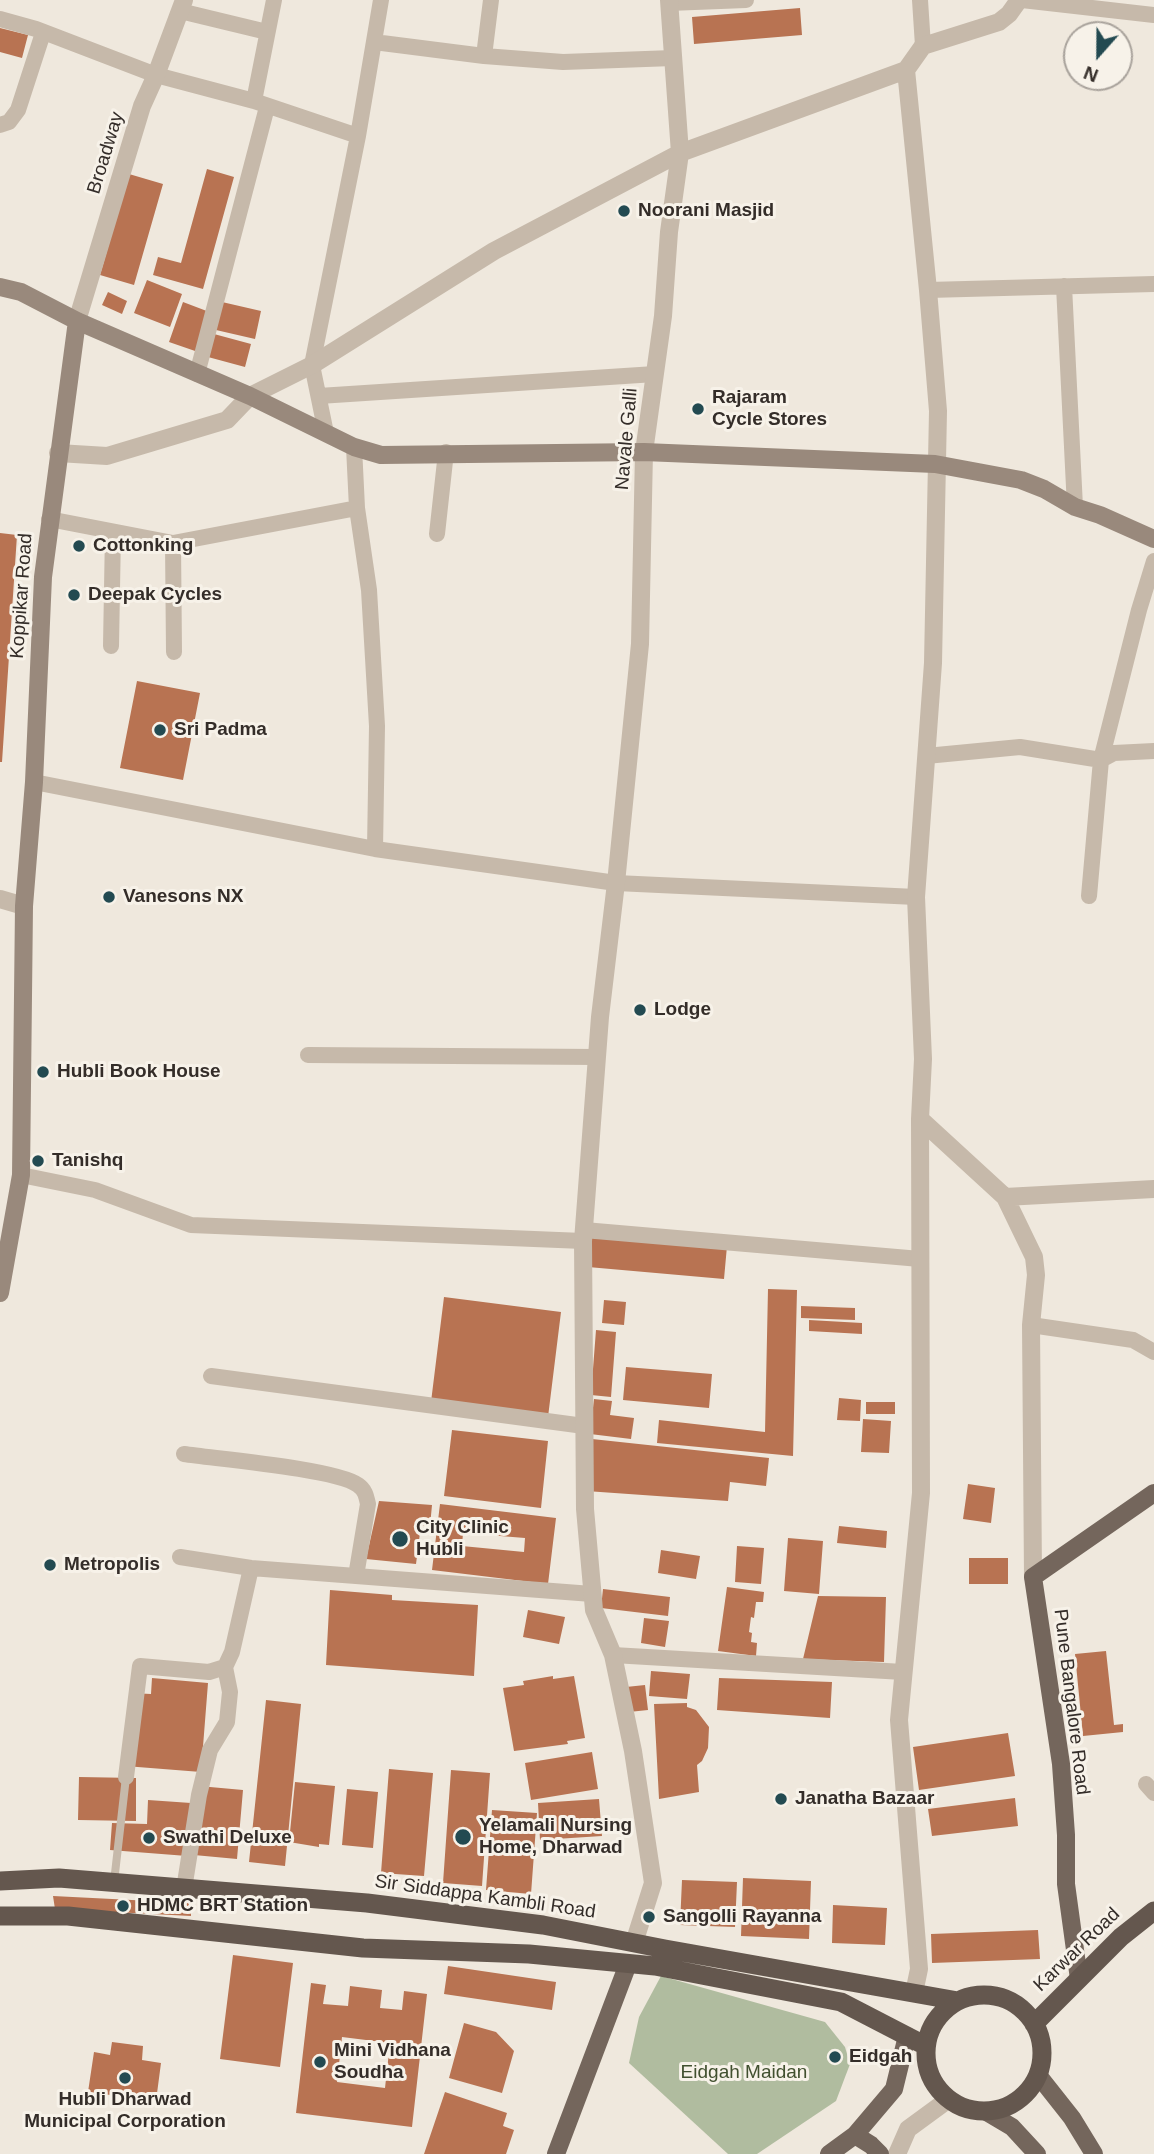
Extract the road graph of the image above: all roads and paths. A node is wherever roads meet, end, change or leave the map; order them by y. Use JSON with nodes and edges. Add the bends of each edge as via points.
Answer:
{"nodes":[{"id":1,"x":274,"y":0,"type":"edge"},
{"id":2,"x":381,"y":0,"type":"edge"},
{"id":3,"x":491,"y":0,"type":"edge"},
{"id":4,"x":746,"y":0,"type":"edge"},
{"id":5,"x":920,"y":0,"type":"edge"},
{"id":6,"x":1021,"y":0,"type":"edge"},
{"id":7,"x":669,"y":2,"type":"edge"},
{"id":8,"x":182,"y":6,"type":"edge"},
{"id":9,"x":1154,"y":15,"type":"edge"},
{"id":10,"x":0,"y":19,"type":"edge"},
{"id":11,"x":267,"y":32,"type":"junction"},
{"id":12,"x":43,"y":33,"type":"junction"},
{"id":13,"x":374,"y":42,"type":"junction"},
{"id":14,"x":923,"y":46,"type":"junction"},
{"id":15,"x":484,"y":56,"type":"junction"},
{"id":16,"x":673,"y":58,"type":"junction"},
{"id":17,"x":906,"y":70,"type":"junction"},
{"id":18,"x":156,"y":75,"type":"junction"},
{"id":19,"x":261,"y":104,"type":"junction"},
{"id":20,"x":0,"y":125,"type":"edge"},
{"id":21,"x":358,"y":136,"type":"junction"},
{"id":22,"x":680,"y":153,"type":"junction"},
{"id":23,"x":1154,"y":284,"type":"edge"},
{"id":24,"x":1064,"y":286,"type":"junction"},
{"id":25,"x":0,"y":287,"type":"edge"},
{"id":26,"x":928,"y":290,"type":"junction"},
{"id":27,"x":77,"y":321,"type":"junction"},
{"id":28,"x":312,"y":365,"type":"junction"},
{"id":29,"x":197,"y":374,"type":"junction"},
{"id":30,"x":655,"y":374,"type":"junction"},
{"id":31,"x":250,"y":396,"type":"junction"},
{"id":32,"x":319,"y":396,"type":"junction"},
{"id":33,"x":326,"y":433,"type":"junction"},
{"id":34,"x":354,"y":447,"type":"junction"},
{"id":35,"x":446,"y":452,"type":"junction"},
{"id":36,"x":644,"y":452,"type":"junction"},
{"id":37,"x":58,"y":453,"type":"junction"},
{"id":38,"x":935,"y":464,"type":"junction"},
{"id":39,"x":1075,"y":507,"type":"junction"},
{"id":40,"x":357,"y":508,"type":"junction"},
{"id":41,"x":49,"y":519,"type":"junction"},
{"id":42,"x":113,"y":532,"type":"junction"},
{"id":43,"x":437,"y":534,"type":"dead end"},
{"id":44,"x":1154,"y":539,"type":"edge"},
{"id":45,"x":173,"y":543,"type":"junction"},
{"id":46,"x":1154,"y":561,"type":"edge"},
{"id":47,"x":111,"y":646,"type":"dead end"},
{"id":48,"x":174,"y":652,"type":"dead end"},
{"id":49,"x":1154,"y":751,"type":"edge"},
{"id":50,"x":926,"y":756,"type":"junction"},
{"id":51,"x":1101,"y":760,"type":"junction"},
{"id":52,"x":34,"y":782,"type":"junction"},
{"id":53,"x":375,"y":849,"type":"junction"},
{"id":54,"x":616,"y":883,"type":"junction"},
{"id":55,"x":1089,"y":896,"type":"dead end"},
{"id":56,"x":916,"y":897,"type":"junction"},
{"id":57,"x":0,"y":899,"type":"edge"},
{"id":58,"x":24,"y":906,"type":"junction"},
{"id":59,"x":308,"y":1055,"type":"dead end"},
{"id":60,"x":597,"y":1057,"type":"junction"},
{"id":61,"x":920,"y":1119,"type":"junction"},
{"id":62,"x":21,"y":1175,"type":"junction"},
{"id":63,"x":1154,"y":1189,"type":"edge"},
{"id":64,"x":1005,"y":1197,"type":"junction"},
{"id":65,"x":584,"y":1235,"type":"junction"},
{"id":66,"x":920,"y":1259,"type":"junction"},
{"id":67,"x":0,"y":1293,"type":"edge"},
{"id":68,"x":1031,"y":1325,"type":"junction"},
{"id":69,"x":1154,"y":1352,"type":"edge"},
{"id":70,"x":211,"y":1376,"type":"dead end"},
{"id":71,"x":584,"y":1426,"type":"junction"},
{"id":72,"x":184,"y":1454,"type":"dead end"},
{"id":73,"x":1154,"y":1493,"type":"edge"},
{"id":74,"x":180,"y":1556,"type":"dead end"},
{"id":75,"x":251,"y":1568,"type":"junction"},
{"id":76,"x":356,"y":1576,"type":"junction"},
{"id":77,"x":1033,"y":1577,"type":"junction"},
{"id":78,"x":592,"y":1594,"type":"junction"},
{"id":79,"x":613,"y":1655,"type":"junction"},
{"id":80,"x":225,"y":1667,"type":"junction"},
{"id":81,"x":902,"y":1672,"type":"junction"},
{"id":82,"x":126,"y":1777,"type":"joint"},
{"id":83,"x":0,"y":1881,"type":"edge"},
{"id":84,"x":114,"y":1883,"type":"junction"},
{"id":85,"x":184,"y":1889,"type":"junction"},
{"id":86,"x":1154,"y":1911,"type":"edge"},
{"id":87,"x":0,"y":1916,"type":"edge"},
{"id":88,"x":634,"y":1943,"type":"junction"},
{"id":89,"x":628,"y":1964,"type":"junction"},
{"id":90,"x":1079,"y":1979,"type":"junction"},
{"id":91,"x":914,"y":1993,"type":"junction"},
{"id":92,"x":958,"y":2001,"type":"junction"},
{"id":93,"x":1034,"y":2024,"type":"junction"},
{"id":94,"x":907,"y":2036,"type":"junction"},
{"id":95,"x":926,"y":2046,"type":"junction"},
{"id":96,"x":1038,"y":2075,"type":"junction"},
{"id":97,"x":949,"y":2099,"type":"junction"},
{"id":98,"x":985,"y":2111,"type":"junction"},
{"id":99,"x":855,"y":2136,"type":"junction"},
{"id":100,"x":556,"y":2154,"type":"edge"},
{"id":101,"x":829,"y":2154,"type":"edge"},
{"id":102,"x":880,"y":2154,"type":"edge"},
{"id":103,"x":897,"y":2154,"type":"edge"},
{"id":104,"x":1037,"y":2154,"type":"edge"},
{"id":105,"x":1094,"y":2154,"type":"edge"}],
"edges":[{"from":1,"to":11,"type":"street"},
{"from":2,"to":13,"type":"street"},
{"from":3,"to":15,"type":"street"},
{"from":4,"to":7,"type":"street"},
{"from":5,"to":14,"type":"street"},
{"from":6,"to":9,"type":"street"},
{"from":6,"to":14,"type":"street","via":[[999,22]]},
{"from":7,"to":16,"type":"street","name":"Navale Galli"},
{"from":8,"to":11,"type":"street"},
{"from":8,"to":18,"type":"street","name":"Broadway"},
{"from":10,"to":12,"type":"street"},
{"from":11,"to":19,"type":"street"},
{"from":12,"to":18,"type":"street"},
{"from":12,"to":20,"type":"street","via":[[18,110]]},
{"from":13,"to":15,"type":"street"},
{"from":13,"to":21,"type":"street"},
{"from":14,"to":17,"type":"street"},
{"from":15,"to":16,"type":"street","via":[[563,62]]},
{"from":16,"to":22,"type":"street","name":"Navale Galli"},
{"from":17,"to":22,"type":"street"},
{"from":17,"to":26,"type":"street"},
{"from":18,"to":19,"type":"street"},
{"from":18,"to":27,"type":"street","name":"Broadway","via":[[142,106]]},
{"from":19,"to":21,"type":"street"},
{"from":19,"to":29,"type":"street"},
{"from":21,"to":28,"type":"street"},
{"from":22,"to":28,"type":"street","via":[[494,251]]},
{"from":22,"to":30,"type":"street","name":"Navale Galli"},
{"from":23,"to":24,"type":"street"},
{"from":24,"to":26,"type":"street"},
{"from":24,"to":39,"type":"street"},
{"from":25,"to":27,"type":"main road","via":[[21,292]]},
{"from":26,"to":38,"type":"street","via":[[938,411]]},
{"from":27,"to":29,"type":"main road"},
{"from":27,"to":37,"type":"main road","name":"Koppikar Road"},
{"from":28,"to":31,"type":"street"},
{"from":28,"to":32,"type":"street"},
{"from":29,"to":31,"type":"main road"},
{"from":30,"to":32,"type":"street"},
{"from":30,"to":36,"type":"street","name":"Navale Galli"},
{"from":31,"to":33,"type":"main road"},
{"from":31,"to":37,"type":"street","via":[[227,420],[107,456]]},
{"from":32,"to":33,"type":"street"},
{"from":33,"to":34,"type":"main road"},
{"from":34,"to":35,"type":"main road","via":[[381,455]]},
{"from":34,"to":40,"type":"street"},
{"from":35,"to":36,"type":"main road"},
{"from":35,"to":43,"type":"street"},
{"from":36,"to":38,"type":"main road"},
{"from":36,"to":54,"type":"street","name":"Navale Galli","via":[[640,644]]},
{"from":37,"to":41,"type":"main road","name":"Koppikar Road"},
{"from":38,"to":39,"type":"main road","via":[[1021,480]]},
{"from":38,"to":50,"type":"street","via":[[933,663]]},
{"from":39,"to":44,"type":"main road"},
{"from":40,"to":45,"type":"street"},
{"from":40,"to":53,"type":"street","via":[[369,590],[377,726]]},
{"from":41,"to":42,"type":"street"},
{"from":41,"to":52,"type":"main road","name":"Koppikar Road"},
{"from":42,"to":45,"type":"street"},
{"from":42,"to":47,"type":"street"},
{"from":45,"to":48,"type":"street"},
{"from":46,"to":51,"type":"street"},
{"from":49,"to":51,"type":"street","via":[[1114,753]]},
{"from":50,"to":51,"type":"street","via":[[1020,747]]},
{"from":50,"to":56,"type":"street"},
{"from":51,"to":55,"type":"street"},
{"from":52,"to":53,"type":"street"},
{"from":52,"to":58,"type":"main road","name":"Koppikar Road"},
{"from":53,"to":54,"type":"street"},
{"from":54,"to":56,"type":"street"},
{"from":54,"to":60,"type":"street","name":"Navale Galli"},
{"from":56,"to":61,"type":"street","via":[[923,1059]]},
{"from":57,"to":58,"type":"street"},
{"from":58,"to":62,"type":"main road","name":"Koppikar Road"},
{"from":59,"to":60,"type":"street"},
{"from":60,"to":65,"type":"street","name":"Navale Galli"},
{"from":61,"to":64,"type":"street"},
{"from":61,"to":66,"type":"street"},
{"from":62,"to":65,"type":"street","via":[[94,1191],[191,1225]]},
{"from":62,"to":67,"type":"main road","name":"Koppikar Road"},
{"from":63,"to":64,"type":"street"},
{"from":64,"to":68,"type":"street","via":[[1034,1256]]},
{"from":65,"to":66,"type":"street"},
{"from":65,"to":71,"type":"street","name":"Navale Galli"},
{"from":66,"to":81,"type":"street","via":[[921,1493]]},
{"from":68,"to":69,"type":"street","via":[[1133,1340]]},
{"from":68,"to":77,"type":"street"},
{"from":70,"to":71,"type":"street"},
{"from":71,"to":78,"type":"street","name":"Navale Galli","via":[[584,1509]]},
{"from":72,"to":76,"type":"street","via":[[316,1473],[356,1484],[368,1504]]},
{"from":73,"to":77,"type":"main road"},
{"from":74,"to":75,"type":"street"},
{"from":75,"to":76,"type":"street"},
{"from":75,"to":80,"type":"street"},
{"from":76,"to":78,"type":"street"},
{"from":77,"to":90,"type":"main road","name":"Pune Bangalore Road","via":[[1061,1764],[1066,1884]]},
{"from":78,"to":79,"type":"street","name":"Navale Galli"},
{"from":79,"to":81,"type":"street"},
{"from":79,"to":88,"type":"street","name":"Navale Galli","via":[[653,1883]]},
{"from":80,"to":82,"type":"street","via":[[209,1672],[140,1666]]},
{"from":80,"to":85,"type":"street","via":[[230,1692],[227,1722],[210,1750]]},
{"from":81,"to":91,"type":"street","via":[[899,1720],[919,1969]]},
{"from":82,"to":84,"type":"lane"},
{"from":83,"to":84,"type":"highway","name":"Sir Siddappa Kambli Road","via":[[59,1878]]},
{"from":84,"to":85,"type":"highway","name":"Sir Siddappa Kambli Road"},
{"from":85,"to":88,"type":"highway","name":"Sir Siddappa Kambli Road","via":[[367,1903],[542,1925]]},
{"from":86,"to":90,"type":"highway","name":"Karwar Road"},
{"from":87,"to":89,"type":"highway","via":[[68,1916],[363,1948],[529,1954]]},
{"from":88,"to":91,"type":"highway","name":"Sir Siddappa Kambli Road"},
{"from":89,"to":94,"type":"highway","via":[[841,2002]]},
{"from":89,"to":100,"type":"main road"},
{"from":90,"to":93,"type":"highway","name":"Karwar Road"},
{"from":91,"to":92,"type":"highway","name":"Sir Siddappa Kambli Road"},
{"from":92,"to":93,"type":"highway","via":[[977,1995],[999,1997],[1019,2007]]},
{"from":92,"to":95,"type":"highway","via":[[943,2012]]},
{"from":93,"to":96,"type":"highway","via":[[1042,2045]]},
{"from":94,"to":95,"type":"highway"},
{"from":94,"to":99,"type":"main road","via":[[894,2089]]},
{"from":95,"to":97,"type":"highway","via":[[927,2066]]},
{"from":96,"to":98,"type":"highway","via":[[1017,2101]]},
{"from":96,"to":105,"type":"main road"},
{"from":97,"to":98,"type":"highway"},
{"from":97,"to":103,"type":"street","via":[[908,2129]]},
{"from":98,"to":104,"type":"main road","via":[[1012,2127]]},
{"from":99,"to":101,"type":"main road"},
{"from":99,"to":102,"type":"main road"}]}
